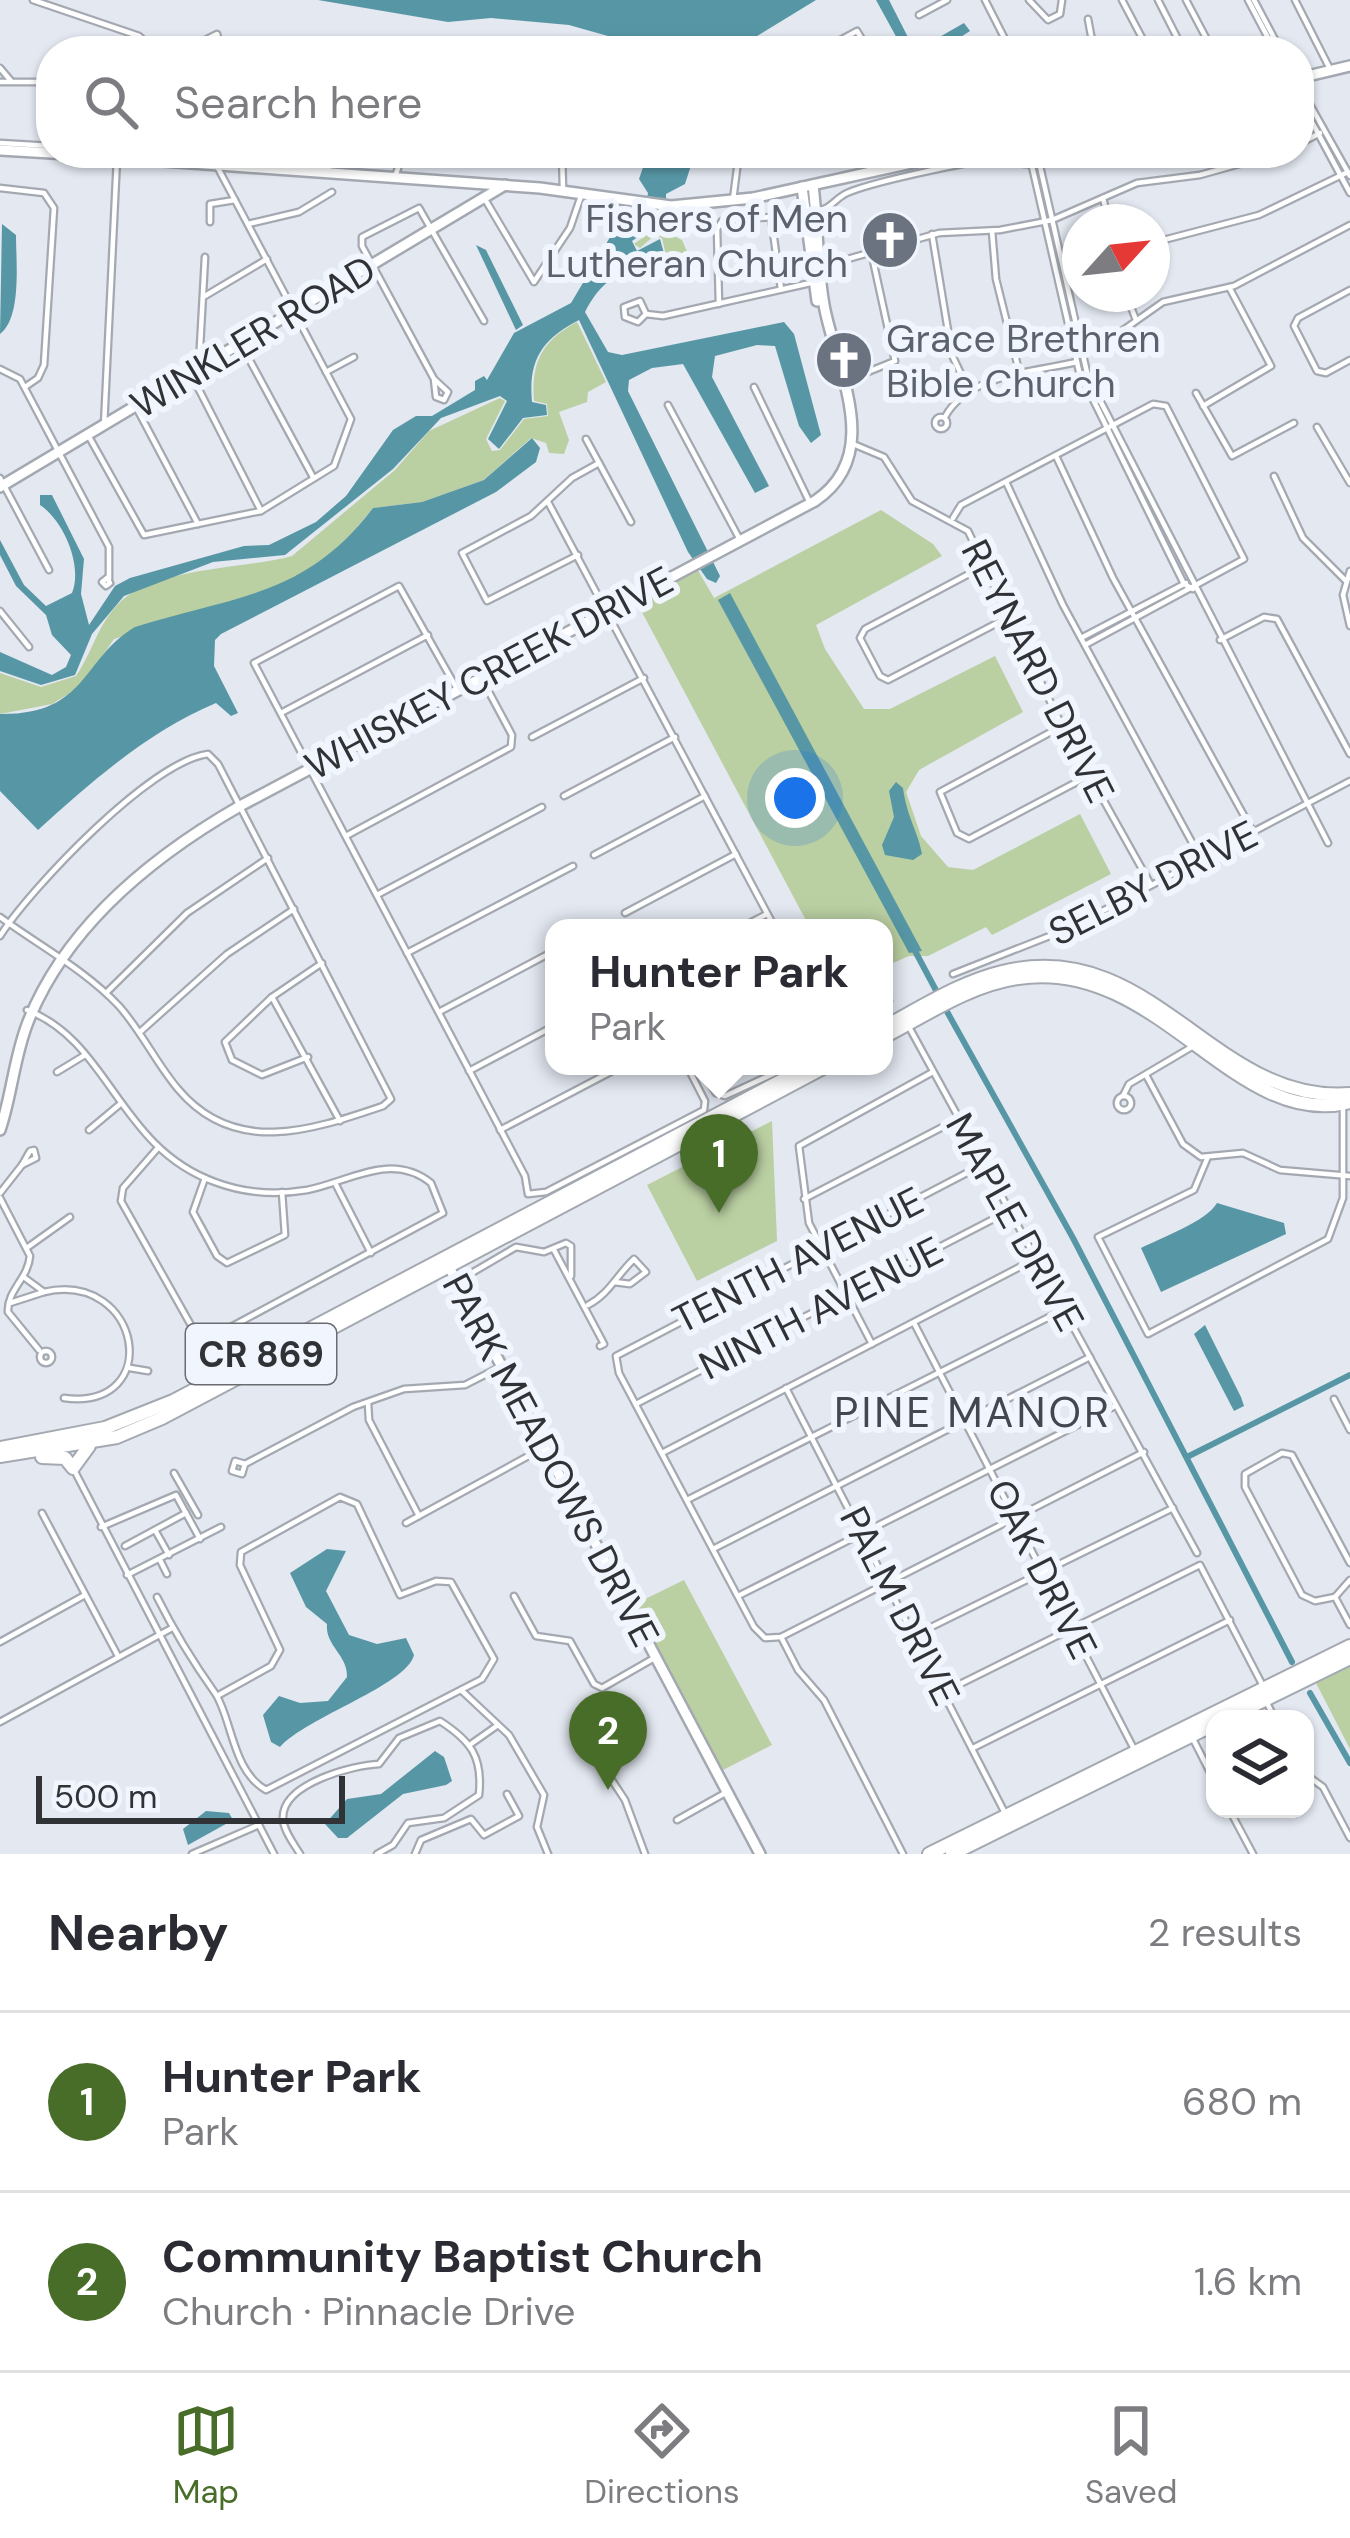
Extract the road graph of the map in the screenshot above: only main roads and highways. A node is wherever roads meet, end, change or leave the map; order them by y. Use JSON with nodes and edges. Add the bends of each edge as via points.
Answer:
{"nodes":[{"id":1,"x":906,"y":1021,"type":"junction"},
{"id":2,"x":893,"y":1025,"type":"edge"},
{"id":3,"x":893,"y":1030,"type":"edge"},
{"id":4,"x":791,"y":1075,"type":"edge"},
{"id":5,"x":809,"y":1075,"type":"edge"},
{"id":6,"x":1348,"y":1101,"type":"edge"},
{"id":7,"x":446,"y":1260,"type":"junction"},
{"id":8,"x":117,"y":1437,"type":"junction"},
{"id":9,"x":89,"y":1445,"type":"junction"},
{"id":10,"x":1,"y":1457,"type":"edge"},
{"id":11,"x":41,"y":1457,"type":"junction"},
{"id":12,"x":1350,"y":1652,"type":"edge"},
{"id":13,"x":1265,"y":1694,"type":"junction"},
{"id":14,"x":1240,"y":1710,"type":"edge"},
{"id":15,"x":1206,"y":1726,"type":"edge"},
{"id":16,"x":1189,"y":1731,"type":"junction"},
{"id":17,"x":1135,"y":1752,"type":"junction"},
{"id":18,"x":1123,"y":1770,"type":"junction"},
{"id":19,"x":1009,"y":1820,"type":"junction"},
{"id":20,"x":928,"y":1854,"type":"edge"},
{"id":21,"x":952,"y":1854,"type":"edge"}],
"edges":[{"from":1,"to":2,"type":"main road"},
{"from":1,"to":3,"type":"main road"},
{"from":1,"to":6,"type":"main road","via":[[1012,970],[1071,969],[1146,995],[1266,1090],[1303,1102]]},
{"from":4,"to":7,"type":"main road","number":"CR 869"},
{"from":5,"to":7,"type":"main road","number":"CR 869"},
{"from":7,"to":8,"type":"main road","number":"CR 869"},
{"from":7,"to":10,"type":"main road","number":"CR 869","via":[[173,1401]]},
{"from":8,"to":9,"type":"main road"},
{"from":8,"to":10,"type":"main road","number":"CR 869"},
{"from":9,"to":11,"type":"main road"},
{"from":9,"to":11,"type":"main road","via":[[73,1468],[66,1459]]},
{"from":10,"to":11,"type":"main road"},
{"from":12,"to":13,"type":"main road"},
{"from":12,"to":13,"type":"main road"},
{"from":13,"to":14,"type":"main road"},
{"from":13,"to":16,"type":"main road"},
{"from":15,"to":16,"type":"main road"},
{"from":16,"to":17,"type":"main road"},
{"from":16,"to":18,"type":"main road"},
{"from":17,"to":18,"type":"main road"},
{"from":17,"to":19,"type":"main road"},
{"from":18,"to":19,"type":"main road"},
{"from":19,"to":20,"type":"main road"},
{"from":19,"to":21,"type":"main road"}]}
